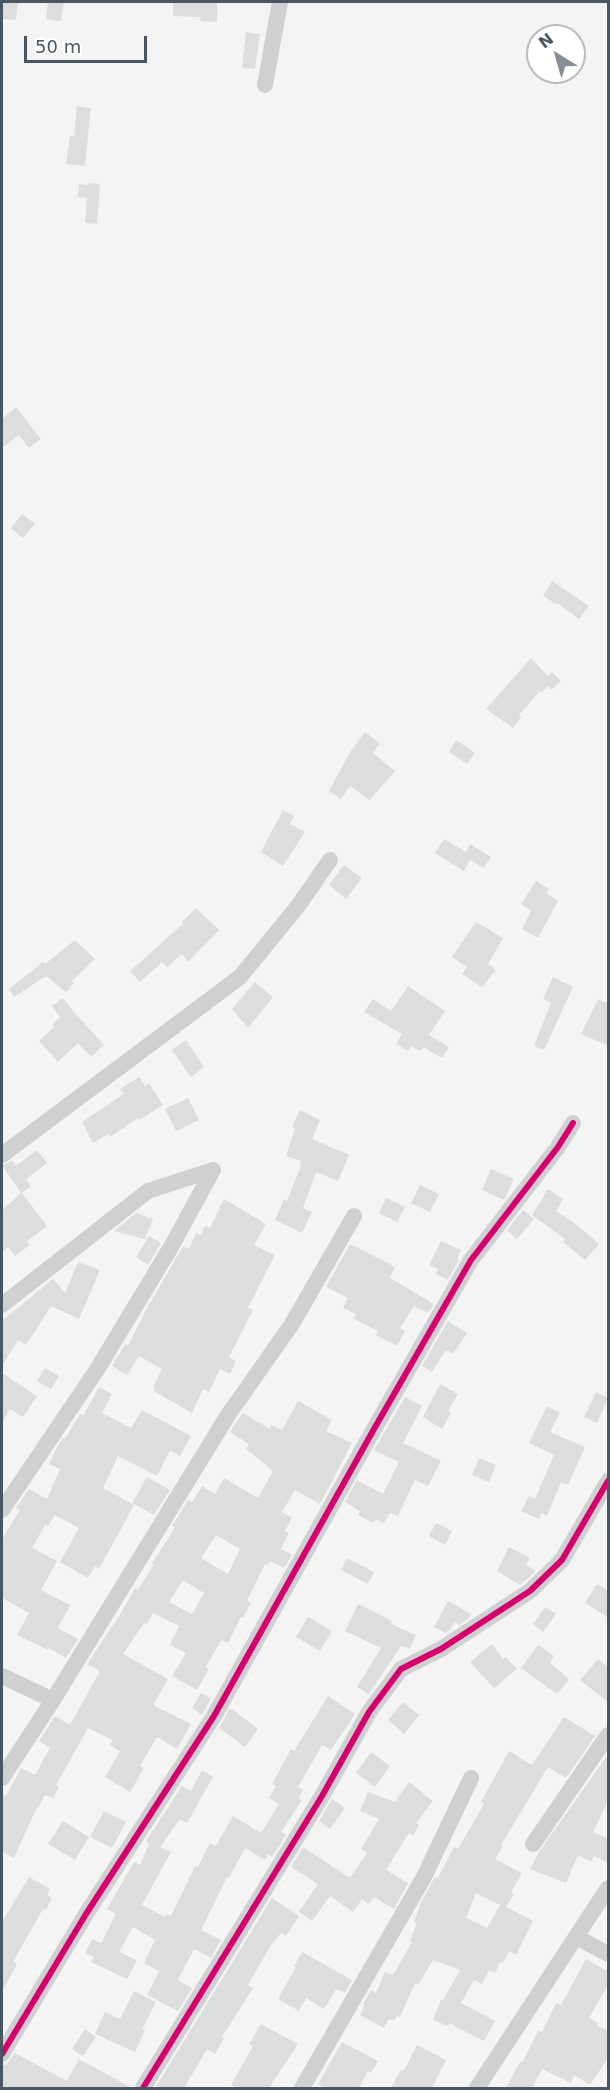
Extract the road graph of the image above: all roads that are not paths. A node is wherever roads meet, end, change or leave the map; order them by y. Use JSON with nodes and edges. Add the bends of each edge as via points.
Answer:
{"nodes":[{"id":1,"x":280,"y":2,"type":"edge"},
{"id":2,"x":265,"y":85,"type":"dead end"},
{"id":3,"x":330,"y":860,"type":"dead end"},
{"id":4,"x":573,"y":1123,"type":"dead end"},
{"id":5,"x":2,"y":1155,"type":"edge"},
{"id":6,"x":354,"y":1216,"type":"dead end"},
{"id":7,"x":2,"y":1305,"type":"edge"},
{"id":8,"x":609,"y":1481,"type":"edge"},
{"id":9,"x":2,"y":1510,"type":"edge"},
{"id":10,"x":2,"y":1676,"type":"edge"},
{"id":11,"x":53,"y":1700,"type":"junction"},
{"id":12,"x":609,"y":1735,"type":"edge"},
{"id":13,"x":2,"y":1778,"type":"edge"},
{"id":14,"x":471,"y":1778,"type":"dead end"},
{"id":15,"x":533,"y":1844,"type":"dead end"},
{"id":16,"x":609,"y":1888,"type":"edge"},
{"id":17,"x":576,"y":1937,"type":"junction"},
{"id":18,"x":609,"y":1954,"type":"edge"},
{"id":19,"x":2,"y":2054,"type":"edge"},
{"id":20,"x":143,"y":2088,"type":"edge"},
{"id":21,"x":302,"y":2088,"type":"edge"},
{"id":22,"x":477,"y":2088,"type":"edge"}],
"edges":[{"from":1,"to":2,"type":"street"},
{"from":3,"to":5,"type":"street","via":[[240,977]]},
{"from":4,"to":19,"type":"street","via":[[471,1260],[214,1716],[86,1914]]},
{"from":6,"to":11,"type":"street","via":[[292,1324],[228,1414]]},
{"from":7,"to":9,"type":"street","via":[[148,1191],[213,1170],[98,1368]]},
{"from":8,"to":20,"type":"street","via":[[562,1560],[530,1591],[441,1649],[401,1669],[369,1712]]},
{"from":10,"to":11,"type":"street"},
{"from":11,"to":13,"type":"street"},
{"from":12,"to":15,"type":"street"},
{"from":14,"to":21,"type":"street","via":[[424,1877]]},
{"from":16,"to":17,"type":"street"},
{"from":17,"to":18,"type":"street"},
{"from":17,"to":22,"type":"street"}]}
